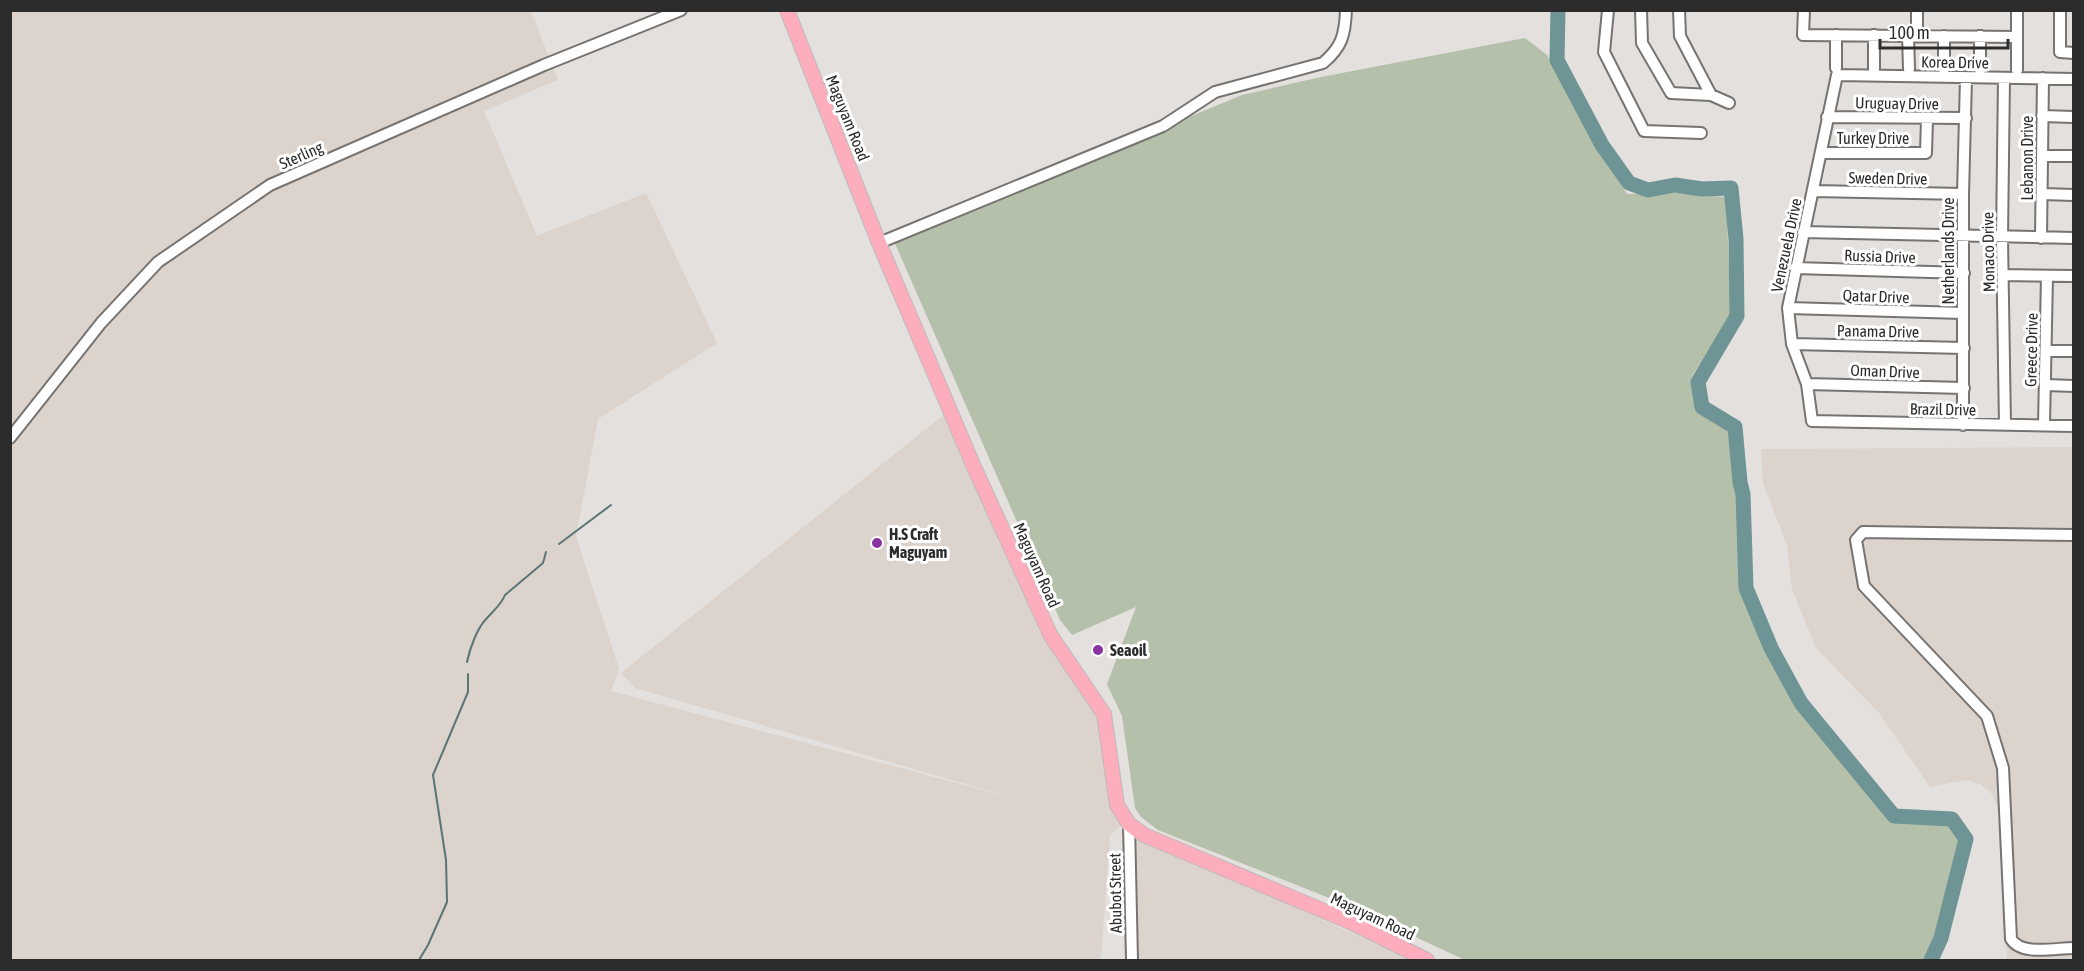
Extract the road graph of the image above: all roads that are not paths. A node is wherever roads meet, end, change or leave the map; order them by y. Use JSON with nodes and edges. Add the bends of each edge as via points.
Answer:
{"nodes":[{"id":1,"x":681,"y":10,"type":"edge"},
{"id":2,"x":787,"y":10,"type":"edge"},
{"id":3,"x":1346,"y":10,"type":"edge"},
{"id":4,"x":1608,"y":10,"type":"edge"},
{"id":5,"x":1641,"y":10,"type":"edge"},
{"id":6,"x":1679,"y":10,"type":"edge"},
{"id":7,"x":1804,"y":10,"type":"edge"},
{"id":8,"x":1917,"y":10,"type":"edge"},
{"id":9,"x":2017,"y":10,"type":"edge"},
{"id":10,"x":2060,"y":10,"type":"edge"},
{"id":11,"x":1836,"y":35,"type":"junction"},
{"id":12,"x":1874,"y":35,"type":"junction"},
{"id":13,"x":1913,"y":36,"type":"junction"},
{"id":14,"x":1944,"y":36,"type":"junction"},
{"id":15,"x":1980,"y":36,"type":"junction"},
{"id":16,"x":2017,"y":37,"type":"junction"},
{"id":17,"x":2073,"y":53,"type":"edge"},
{"id":18,"x":1874,"y":69,"type":"dead end"},
{"id":19,"x":1909,"y":69,"type":"dead end"},
{"id":20,"x":1944,"y":69,"type":"dead end"},
{"id":21,"x":1980,"y":70,"type":"dead end"},
{"id":22,"x":2017,"y":70,"type":"dead end"},
{"id":23,"x":1836,"y":72,"type":"junction"},
{"id":24,"x":1966,"y":78,"type":"junction"},
{"id":25,"x":2004,"y":78,"type":"junction"},
{"id":26,"x":2043,"y":78,"type":"junction"},
{"id":27,"x":2073,"y":79,"type":"edge"},
{"id":28,"x":1711,"y":95,"type":"junction"},
{"id":29,"x":1729,"y":103,"type":"dead end"},
{"id":30,"x":2042,"y":116,"type":"junction"},
{"id":31,"x":1827,"y":117,"type":"junction"},
{"id":32,"x":2073,"y":117,"type":"edge"},
{"id":33,"x":1966,"y":118,"type":"junction"},
{"id":34,"x":1927,"y":119,"type":"junction"},
{"id":35,"x":1701,"y":132,"type":"dead end"},
{"id":36,"x":1821,"y":153,"type":"junction"},
{"id":37,"x":2042,"y":156,"type":"junction"},
{"id":38,"x":2073,"y":156,"type":"edge"},
{"id":39,"x":1813,"y":191,"type":"junction"},
{"id":40,"x":1963,"y":194,"type":"junction"},
{"id":41,"x":2043,"y":194,"type":"junction"},
{"id":42,"x":2073,"y":195,"type":"edge"},
{"id":43,"x":1803,"y":232,"type":"junction"},
{"id":44,"x":1965,"y":236,"type":"junction"},
{"id":45,"x":2002,"y":238,"type":"junction"},
{"id":46,"x":2041,"y":238,"type":"junction"},
{"id":47,"x":2073,"y":238,"type":"edge"},
{"id":48,"x":879,"y":243,"type":"junction"},
{"id":49,"x":1795,"y":268,"type":"junction"},
{"id":50,"x":1964,"y":273,"type":"junction"},
{"id":51,"x":2003,"y":275,"type":"junction"},
{"id":52,"x":2047,"y":276,"type":"junction"},
{"id":53,"x":2073,"y":276,"type":"edge"},
{"id":54,"x":1788,"y":308,"type":"junction"},
{"id":55,"x":1963,"y":313,"type":"junction"},
{"id":56,"x":1792,"y":344,"type":"junction"},
{"id":57,"x":1964,"y":348,"type":"junction"},
{"id":58,"x":2046,"y":351,"type":"junction"},
{"id":59,"x":2073,"y":351,"type":"edge"},
{"id":60,"x":1807,"y":384,"type":"junction"},
{"id":61,"x":2046,"y":385,"type":"junction"},
{"id":62,"x":2073,"y":386,"type":"edge"},
{"id":63,"x":1964,"y":388,"type":"junction"},
{"id":64,"x":1812,"y":421,"type":"joint"},
{"id":65,"x":1963,"y":425,"type":"junction"},
{"id":66,"x":2005,"y":425,"type":"junction"},
{"id":67,"x":2044,"y":425,"type":"junction"},
{"id":68,"x":2073,"y":426,"type":"edge"},
{"id":69,"x":10,"y":438,"type":"edge"},
{"id":70,"x":2073,"y":535,"type":"edge"},
{"id":71,"x":1129,"y":824,"type":"junction"},
{"id":72,"x":2073,"y":948,"type":"edge"},
{"id":73,"x":1132,"y":960,"type":"edge"},
{"id":74,"x":1427,"y":960,"type":"edge"}],
"edges":[{"from":1,"to":69,"type":"street","name":"Sterling","via":[[534,69],[270,185],[158,262],[101,323]]},
{"from":2,"to":48,"type":"main road","name":"Maguyam Road"},
{"from":3,"to":48,"type":"street","via":[[1345,35],[1336,52],[1323,63],[1215,92],[1163,126]]},
{"from":4,"to":35,"type":"street","via":[[1604,52],[1644,132]]},
{"from":5,"to":28,"type":"street","via":[[1642,43],[1671,93]]},
{"from":6,"to":28,"type":"street","via":[[1680,36]]},
{"from":7,"to":11,"type":"street","via":[[1803,34]]},
{"from":8,"to":13,"type":"street"},
{"from":9,"to":16,"type":"street"},
{"from":10,"to":17,"type":"street","via":[[2060,52]]},
{"from":11,"to":12,"type":"street"},
{"from":11,"to":23,"type":"street","name":"Venezuela Drive"},
{"from":12,"to":13,"type":"street"},
{"from":12,"to":18,"type":"street"},
{"from":13,"to":14,"type":"street"},
{"from":13,"to":19,"type":"street"},
{"from":14,"to":15,"type":"street"},
{"from":14,"to":20,"type":"street"},
{"from":15,"to":16,"type":"street"},
{"from":15,"to":21,"type":"street"},
{"from":16,"to":22,"type":"street"},
{"from":23,"to":24,"type":"street","name":"Korea Drive"},
{"from":23,"to":31,"type":"street","name":"Venezuela Drive"},
{"from":24,"to":25,"type":"street","name":"Korea Drive"},
{"from":24,"to":33,"type":"street","name":"Netherlands Drive"},
{"from":25,"to":26,"type":"street","name":"Korea Drive"},
{"from":25,"to":45,"type":"street","name":"Monaco Drive"},
{"from":26,"to":27,"type":"street","name":"Korea Drive"},
{"from":26,"to":30,"type":"street","name":"Lebanon Drive"},
{"from":28,"to":29,"type":"street"},
{"from":30,"to":32,"type":"street"},
{"from":30,"to":37,"type":"street","name":"Lebanon Drive"},
{"from":31,"to":34,"type":"street","name":"Uruguay Drive"},
{"from":31,"to":36,"type":"street","name":"Venezuela Drive"},
{"from":33,"to":34,"type":"street","name":"Uruguay Drive"},
{"from":33,"to":40,"type":"street","name":"Netherlands Drive"},
{"from":34,"to":36,"type":"street","name":"Turkey Drive","via":[[1926,153]]},
{"from":36,"to":39,"type":"street","name":"Venezuela Drive"},
{"from":37,"to":38,"type":"street"},
{"from":37,"to":41,"type":"street","name":"Lebanon Drive"},
{"from":39,"to":40,"type":"street","name":"Sweden Drive"},
{"from":39,"to":43,"type":"street","name":"Venezuela Drive"},
{"from":40,"to":44,"type":"street","name":"Netherlands Drive"},
{"from":41,"to":42,"type":"street"},
{"from":41,"to":46,"type":"street","name":"Lebanon Drive"},
{"from":43,"to":44,"type":"street"},
{"from":43,"to":49,"type":"street","name":"Venezuela Drive"},
{"from":44,"to":45,"type":"street"},
{"from":44,"to":50,"type":"street","name":"Netherlands Drive"},
{"from":45,"to":46,"type":"street"},
{"from":45,"to":51,"type":"street","name":"Monaco Drive"},
{"from":46,"to":47,"type":"street"},
{"from":48,"to":71,"type":"main road","name":"Maguyam Road","via":[[1051,636],[1104,714],[1115,797]]},
{"from":49,"to":50,"type":"street","name":"Russia Drive"},
{"from":49,"to":54,"type":"street","name":"Venezuela Drive"},
{"from":50,"to":55,"type":"street","name":"Netherlands Drive"},
{"from":51,"to":52,"type":"street"},
{"from":51,"to":66,"type":"street","name":"Monaco Drive"},
{"from":52,"to":53,"type":"street"},
{"from":52,"to":58,"type":"street","name":"Greece Drive"},
{"from":54,"to":55,"type":"street","name":"Qatar Drive"},
{"from":54,"to":56,"type":"street","name":"Venezuela Drive"},
{"from":55,"to":57,"type":"street","name":"Netherlands Drive"},
{"from":56,"to":57,"type":"street","name":"Panama Drive"},
{"from":56,"to":60,"type":"street","name":"Venezuela Drive"},
{"from":57,"to":63,"type":"street","name":"Netherlands Drive"},
{"from":58,"to":59,"type":"street"},
{"from":58,"to":61,"type":"street","name":"Greece Drive"},
{"from":60,"to":63,"type":"street","name":"Oman Drive"},
{"from":60,"to":64,"type":"street","name":"Venezuela Drive"},
{"from":61,"to":62,"type":"street"},
{"from":61,"to":67,"type":"street","name":"Greece Drive"},
{"from":63,"to":65,"type":"street","name":"Netherlands Drive"},
{"from":64,"to":65,"type":"street","name":"Brazil Drive"},
{"from":65,"to":66,"type":"street","name":"Brazil Drive"},
{"from":66,"to":67,"type":"street","name":"Brazil Drive"},
{"from":67,"to":68,"type":"street","name":"Brazil Drive"},
{"from":70,"to":72,"type":"street","via":[[1863,532],[1856,540],[1864,586],[1987,716],[2003,768],[2010,939],[2024,949]]},
{"from":71,"to":73,"type":"street","name":"Abubot Street"},
{"from":71,"to":74,"type":"main road","name":"Maguyam Road","via":[[1144,835],[1350,922]]}]}
